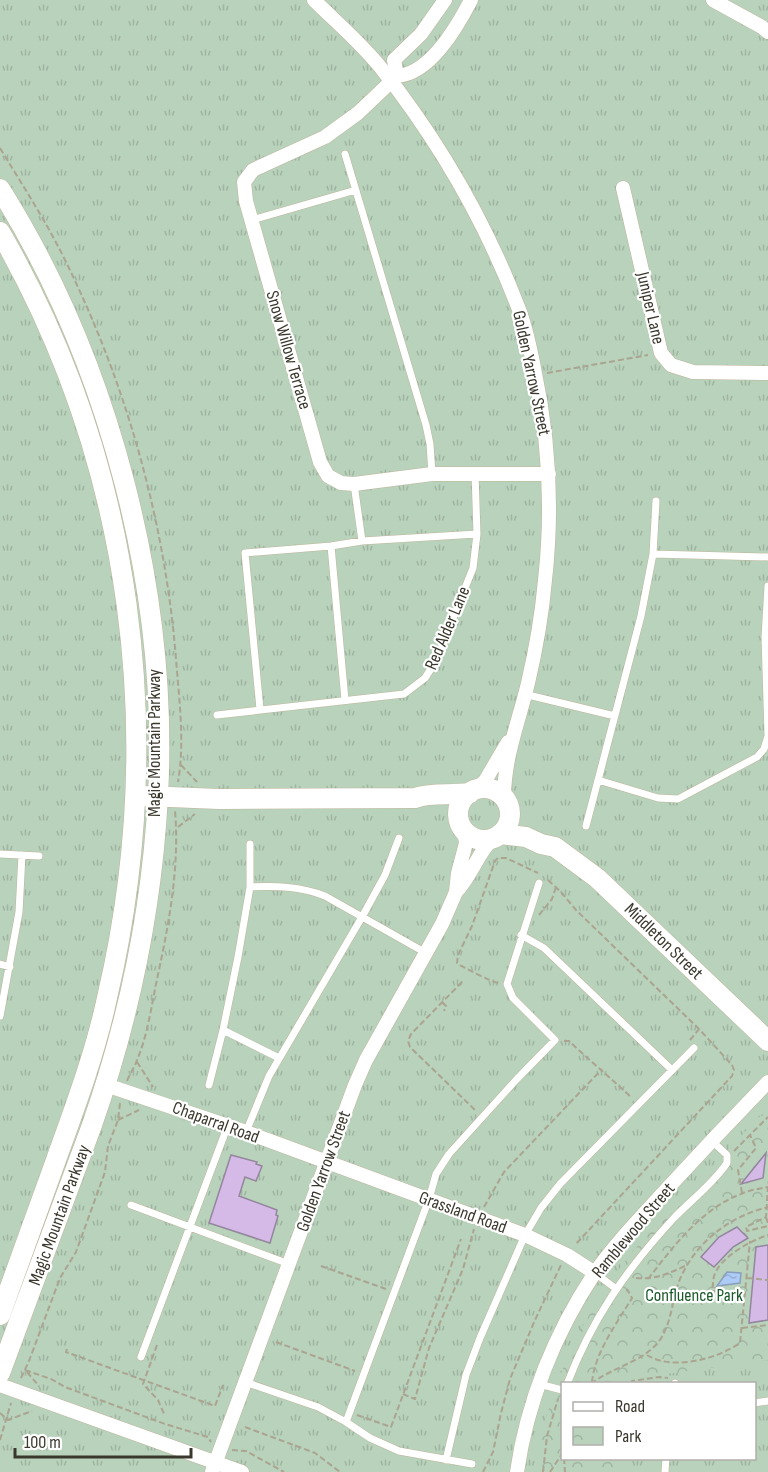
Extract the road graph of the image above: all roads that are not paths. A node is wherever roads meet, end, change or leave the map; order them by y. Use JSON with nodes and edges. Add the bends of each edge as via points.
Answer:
{"nodes":[{"id":1,"x":314,"y":0,"type":"edge"},
{"id":2,"x":445,"y":0,"type":"edge"},
{"id":3,"x":471,"y":0,"type":"edge"},
{"id":4,"x":713,"y":0,"type":"edge"},
{"id":5,"x":768,"y":32,"type":"edge"},
{"id":6,"x":394,"y":79,"type":"junction"},
{"id":7,"x":345,"y":154,"type":"dead end"},
{"id":8,"x":623,"y":188,"type":"dead end"},
{"id":9,"x":0,"y":189,"type":"edge"},
{"id":10,"x":356,"y":190,"type":"junction"},
{"id":11,"x":252,"y":220,"type":"junction"},
{"id":12,"x":0,"y":232,"type":"edge"},
{"id":13,"x":768,"y":373,"type":"edge"},
{"id":14,"x":475,"y":473,"type":"junction"},
{"id":15,"x":432,"y":474,"type":"junction"},
{"id":16,"x":549,"y":474,"type":"junction"},
{"id":17,"x":354,"y":484,"type":"junction"},
{"id":18,"x":656,"y":501,"type":"dead end"},
{"id":19,"x":477,"y":534,"type":"junction"},
{"id":20,"x":362,"y":541,"type":"junction"},
{"id":21,"x":331,"y":546,"type":"junction"},
{"id":22,"x":653,"y":554,"type":"junction"},
{"id":23,"x":768,"y":557,"type":"edge"},
{"id":24,"x":768,"y":586,"type":"edge"},
{"id":25,"x":524,"y":694,"type":"junction"},
{"id":26,"x":345,"y":700,"type":"junction"},
{"id":27,"x":260,"y":709,"type":"junction"},
{"id":28,"x":217,"y":716,"type":"dead end"},
{"id":29,"x":615,"y":716,"type":"junction"},
{"id":30,"x":512,"y":735,"type":"junction"},
{"id":31,"x":598,"y":780,"type":"junction"},
{"id":32,"x":473,"y":791,"type":"junction"},
{"id":33,"x":136,"y":795,"type":"junction"},
{"id":34,"x":158,"y":797,"type":"junction"},
{"id":35,"x":415,"y":798,"type":"junction"},
{"id":36,"x":506,"y":801,"type":"junction"},
{"id":37,"x":462,"y":825,"type":"junction"},
{"id":38,"x":586,"y":826,"type":"dead end"},
{"id":39,"x":497,"y":836,"type":"junction"},
{"id":40,"x":399,"y":838,"type":"dead end"},
{"id":41,"x":250,"y":844,"type":"dead end"},
{"id":42,"x":555,"y":848,"type":"junction"},
{"id":43,"x":0,"y":854,"type":"edge"},
{"id":44,"x":22,"y":855,"type":"junction"},
{"id":45,"x":39,"y":856,"type":"dead end"},
{"id":46,"x":539,"y":883,"type":"dead end"},
{"id":47,"x":250,"y":887,"type":"junction"},
{"id":48,"x":456,"y":892,"type":"junction"},
{"id":49,"x":363,"y":917,"type":"junction"},
{"id":50,"x":521,"y":935,"type":"junction"},
{"id":51,"x":426,"y":953,"type":"junction"},
{"id":52,"x":0,"y":964,"type":"edge"},
{"id":53,"x":10,"y":967,"type":"junction"},
{"id":54,"x":0,"y":1016,"type":"edge"},
{"id":55,"x":223,"y":1030,"type":"junction"},
{"id":56,"x":768,"y":1041,"type":"edge"},
{"id":57,"x":694,"y":1048,"type":"dead end"},
{"id":58,"x":279,"y":1058,"type":"junction"},
{"id":59,"x":672,"y":1070,"type":"junction"},
{"id":60,"x":768,"y":1082,"type":"edge"},
{"id":61,"x":106,"y":1085,"type":"junction"},
{"id":62,"x":209,"y":1085,"type":"dead end"},
{"id":63,"x":228,"y":1125,"type":"junction"},
{"id":64,"x":246,"y":1132,"type":"junction"},
{"id":65,"x":712,"y":1140,"type":"junction"},
{"id":66,"x":326,"y":1162,"type":"junction"},
{"id":67,"x":429,"y":1199,"type":"junction"},
{"id":68,"x":131,"y":1205,"type":"dead end"},
{"id":69,"x":188,"y":1227,"type":"junction"},
{"id":70,"x":525,"y":1235,"type":"junction"},
{"id":71,"x":289,"y":1264,"type":"junction"},
{"id":72,"x":595,"y":1273,"type":"junction"},
{"id":73,"x":615,"y":1288,"type":"junction"},
{"id":74,"x":0,"y":1315,"type":"edge"},
{"id":75,"x":141,"y":1357,"type":"dead end"},
{"id":76,"x":0,"y":1373,"type":"edge"},
{"id":77,"x":245,"y":1382,"type":"junction"},
{"id":78,"x":567,"y":1382,"type":"edge"},
{"id":79,"x":539,"y":1384,"type":"junction"},
{"id":80,"x":0,"y":1385,"type":"edge"},
{"id":81,"x":561,"y":1390,"type":"edge"},
{"id":82,"x":346,"y":1422,"type":"junction"},
{"id":83,"x":446,"y":1460,"type":"junction"},
{"id":84,"x":472,"y":1464,"type":"dead end"},
{"id":85,"x":214,"y":1467,"type":"edge"},
{"id":86,"x":242,"y":1472,"type":"edge"},
{"id":87,"x":517,"y":1472,"type":"edge"}],
"edges":[{"from":1,"to":6,"type":"street","name":"Golden Yarrow Street"},
{"from":2,"to":6,"type":"street","via":[[394,60]]},
{"from":3,"to":6,"type":"street","via":[[443,44],[424,63]]},
{"from":4,"to":5,"type":"street"},
{"from":6,"to":11,"type":"street","name":"Snow Willow Terrace","via":[[325,137],[253,170],[244,182]]},
{"from":6,"to":16,"type":"street","name":"Golden Yarrow Street","via":[[482,224],[519,308],[536,375]]},
{"from":7,"to":10,"type":"lane"},
{"from":8,"to":13,"type":"street","name":"Juniper Lane","via":[[661,353],[671,365],[693,372]]},
{"from":9,"to":34,"type":"street","name":"Magic Mountain Parkway","via":[[46,272],[76,339],[123,479],[140,550],[151,624],[157,697]]},
{"from":10,"to":11,"type":"lane"},
{"from":10,"to":15,"type":"lane","via":[[426,425]]},
{"from":11,"to":17,"type":"street","name":"Snow Willow Terrace","via":[[320,462],[328,476]]},
{"from":12,"to":33,"type":"street","name":"Magic Mountain Parkway","via":[[44,317],[71,385],[112,522],[133,660]]},
{"from":14,"to":15,"type":"street","name":"Snow Willow Terrace"},
{"from":14,"to":16,"type":"street","name":"Snow Willow Terrace"},
{"from":14,"to":19,"type":"lane","name":"Red Alder Lane"},
{"from":15,"to":17,"type":"street","name":"Snow Willow Terrace"},
{"from":16,"to":25,"type":"street","name":"Golden Yarrow Street","via":[[545,580]]},
{"from":17,"to":20,"type":"lane"},
{"from":18,"to":22,"type":"lane"},
{"from":19,"to":20,"type":"lane"},
{"from":19,"to":26,"type":"lane","name":"Red Alder Lane","via":[[473,568],[436,661],[425,678],[404,694]]},
{"from":20,"to":21,"type":"lane"},
{"from":21,"to":26,"type":"lane"},
{"from":21,"to":27,"type":"lane","via":[[245,554]]},
{"from":22,"to":23,"type":"lane"},
{"from":22,"to":29,"type":"lane"},
{"from":24,"to":31,"type":"lane","via":[[768,736],[757,757],[678,799],[658,798]]},
{"from":25,"to":29,"type":"lane"},
{"from":25,"to":30,"type":"street","name":"Golden Yarrow Street"},
{"from":26,"to":27,"type":"lane","name":"Red Alder Lane"},
{"from":27,"to":28,"type":"lane","name":"Red Alder Lane"},
{"from":29,"to":31,"type":"lane"},
{"from":30,"to":32,"type":"street","name":"Golden Yarrow Street","via":[[489,775]]},
{"from":30,"to":36,"type":"street","name":"Golden Yarrow Street","via":[[504,783]]},
{"from":31,"to":38,"type":"lane"},
{"from":32,"to":35,"type":"street"},
{"from":32,"to":36,"type":"street","via":[[493,789]]},
{"from":32,"to":37,"type":"street","via":[[460,805]]},
{"from":33,"to":34,"type":"street"},
{"from":33,"to":74,"type":"street","name":"Magic Mountain Parkway","via":[[127,897],[107,1000],[79,1097]]},
{"from":34,"to":35,"type":"street"},
{"from":34,"to":61,"type":"street","name":"Magic Mountain Parkway","via":[[138,962]]},
{"from":35,"to":37,"type":"street","via":[[438,807]]},
{"from":36,"to":39,"type":"street","via":[[509,820]]},
{"from":36,"to":42,"type":"street","name":"Middleton Street"},
{"from":37,"to":39,"type":"street","via":[[477,838]]},
{"from":37,"to":48,"type":"street","name":"Golden Yarrow Street","via":[[466,843]]},
{"from":39,"to":42,"type":"street","name":"Middleton Street","via":[[526,837]]},
{"from":39,"to":48,"type":"street","name":"Golden Yarrow Street"},
{"from":40,"to":49,"type":"lane"},
{"from":41,"to":47,"type":"lane"},
{"from":42,"to":56,"type":"street","name":"Middleton Street","via":[[597,878]]},
{"from":43,"to":44,"type":"lane"},
{"from":44,"to":45,"type":"lane"},
{"from":44,"to":53,"type":"lane","via":[[19,912]]},
{"from":46,"to":50,"type":"lane"},
{"from":47,"to":49,"type":"lane","via":[[308,889]]},
{"from":47,"to":55,"type":"lane"},
{"from":48,"to":51,"type":"street","name":"Golden Yarrow Street"},
{"from":49,"to":51,"type":"lane"},
{"from":49,"to":58,"type":"lane"},
{"from":50,"to":59,"type":"lane","via":[[544,948]]},
{"from":50,"to":67,"type":"lane","via":[[507,984],[513,998],[555,1040],[449,1154],[436,1174]]},
{"from":51,"to":66,"type":"street","name":"Golden Yarrow Street","via":[[366,1060]]},
{"from":52,"to":53,"type":"lane"},
{"from":53,"to":54,"type":"lane"},
{"from":55,"to":58,"type":"lane"},
{"from":55,"to":62,"type":"lane"},
{"from":57,"to":59,"type":"lane"},
{"from":58,"to":64,"type":"lane"},
{"from":59,"to":70,"type":"lane","via":[[560,1184]]},
{"from":60,"to":65,"type":"street","name":"Ramblewood Street"},
{"from":61,"to":63,"type":"street","name":"Chaparral Road"},
{"from":61,"to":76,"type":"street","name":"Magic Mountain Parkway"},
{"from":63,"to":64,"type":"street","name":"Chaparral Road"},
{"from":63,"to":69,"type":"lane"},
{"from":64,"to":66,"type":"street","name":"Chaparral Road"},
{"from":65,"to":72,"type":"street","name":"Ramblewood Street","via":[[624,1235]]},
{"from":65,"to":73,"type":"lane","via":[[728,1157],[725,1167],[652,1242]]},
{"from":66,"to":67,"type":"street","name":"Grassland Road"},
{"from":66,"to":71,"type":"street","name":"Golden Yarrow Street"},
{"from":67,"to":70,"type":"street","name":"Grassland Road"},
{"from":67,"to":82,"type":"lane"},
{"from":68,"to":69,"type":"lane"},
{"from":69,"to":71,"type":"lane"},
{"from":69,"to":75,"type":"lane"},
{"from":70,"to":72,"type":"street","name":"Grassland Road"},
{"from":70,"to":83,"type":"lane","via":[[466,1375]]},
{"from":71,"to":77,"type":"street","name":"Golden Yarrow Street"},
{"from":72,"to":73,"type":"lane"},
{"from":72,"to":79,"type":"street","name":"Ramblewood Street","via":[[574,1306]]},
{"from":73,"to":78,"type":"lane","via":[[591,1327]]},
{"from":77,"to":82,"type":"lane","via":[[318,1407]]},
{"from":77,"to":85,"type":"street","name":"Golden Yarrow Street"},
{"from":79,"to":81,"type":"lane"},
{"from":79,"to":87,"type":"street","name":"Ramblewood Street"},
{"from":80,"to":85,"type":"street","via":[[174,1448]]},
{"from":82,"to":83,"type":"lane","via":[[399,1451]]},
{"from":83,"to":84,"type":"lane"},
{"from":85,"to":86,"type":"street"}]}
